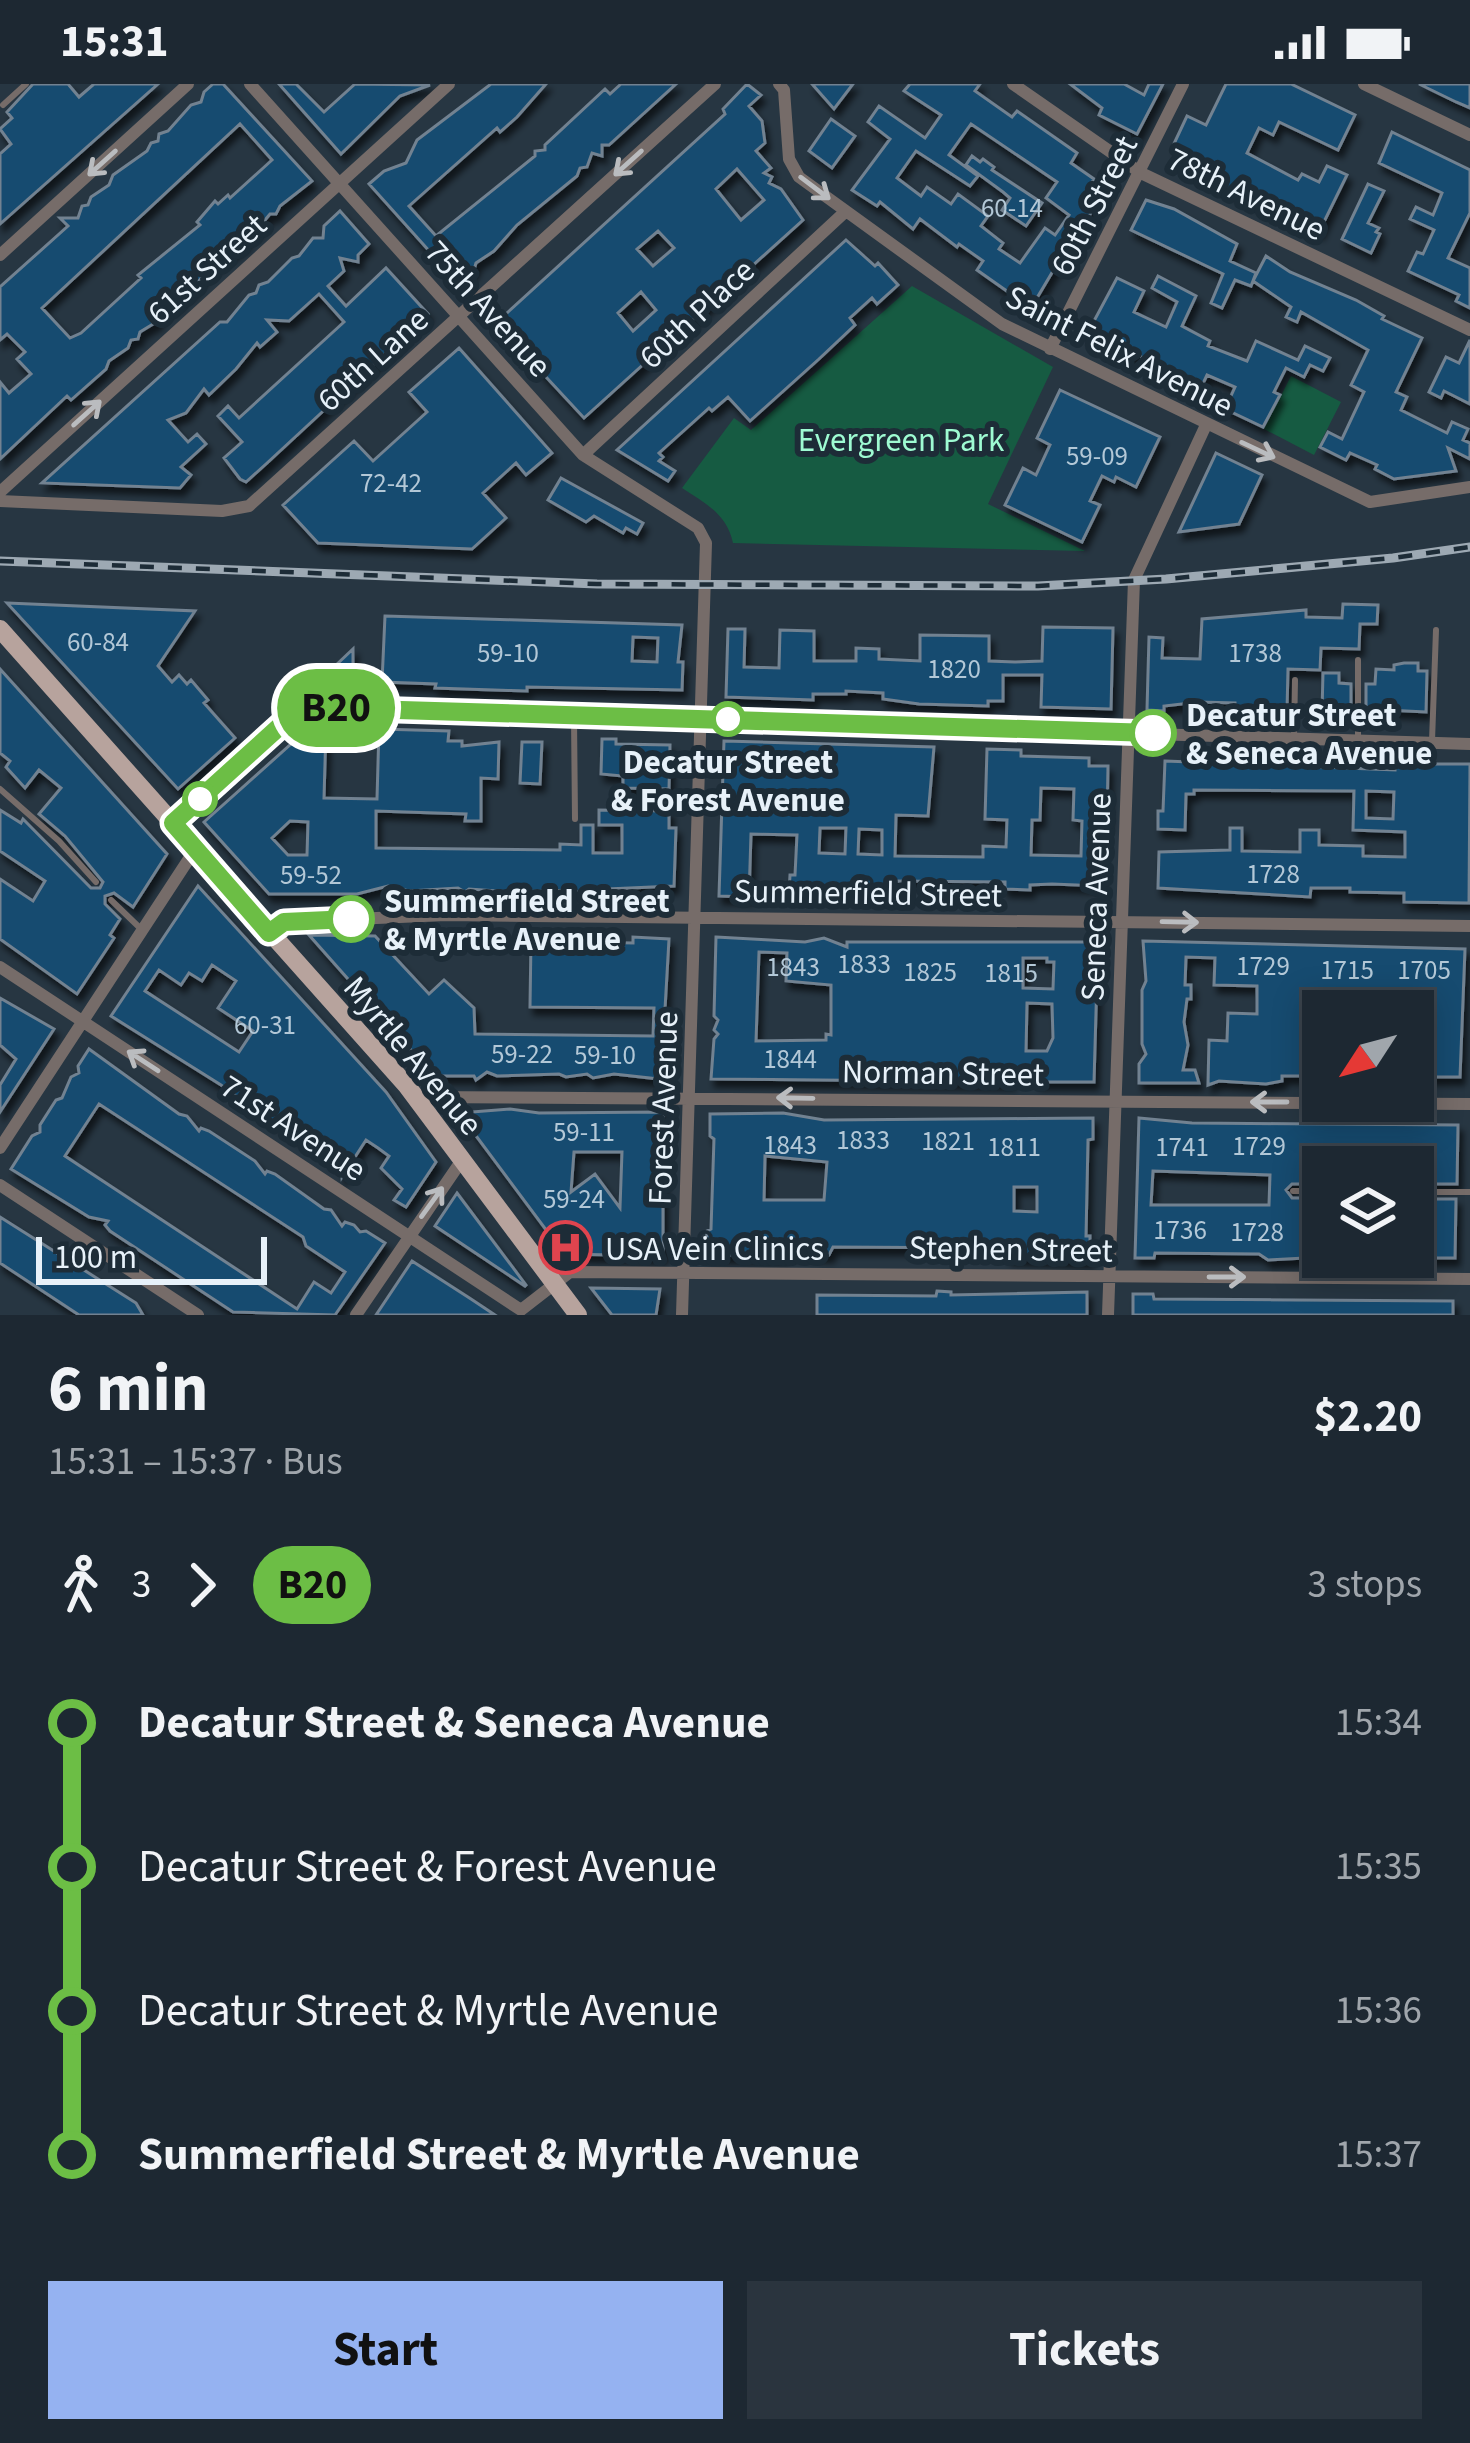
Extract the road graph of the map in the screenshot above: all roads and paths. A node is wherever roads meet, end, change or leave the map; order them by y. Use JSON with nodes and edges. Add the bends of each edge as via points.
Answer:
{"nodes":[{"id":1,"x":26,"y":84,"type":"edge"},
{"id":2,"x":188,"y":84,"type":"edge"},
{"id":3,"x":250,"y":84,"type":"edge"},
{"id":4,"x":449,"y":84,"type":"edge"},
{"id":5,"x":715,"y":84,"type":"edge"},
{"id":6,"x":779,"y":84,"type":"edge"},
{"id":7,"x":1012,"y":84,"type":"edge"},
{"id":8,"x":1183,"y":84,"type":"edge"},
{"id":9,"x":1364,"y":84,"type":"edge"},
{"id":10,"x":3,"y":105,"type":"dead end"},
{"id":11,"x":1470,"y":135,"type":"edge"},
{"id":12,"x":1141,"y":173,"type":"junction"},
{"id":13,"x":340,"y":183,"type":"junction"},
{"id":14,"x":846,"y":211,"type":"junction"},
{"id":15,"x":0,"y":255,"type":"edge"},
{"id":16,"x":460,"y":315,"type":"junction"},
{"id":17,"x":1470,"y":330,"type":"edge"},
{"id":18,"x":1049,"y":349,"type":"junction"},
{"id":19,"x":1206,"y":425,"type":"junction"},
{"id":20,"x":583,"y":455,"type":"junction"},
{"id":21,"x":1470,"y":487,"type":"edge"},
{"id":22,"x":0,"y":492,"type":"edge"},
{"id":23,"x":0,"y":501,"type":"edge"},
{"id":24,"x":706,"y":543,"type":"joint"},
{"id":25,"x":0,"y":629,"type":"edge"},
{"id":26,"x":1436,"y":630,"type":"dead end"},
{"id":27,"x":1358,"y":660,"type":"dead end"},
{"id":28,"x":1295,"y":680,"type":"dead end"},
{"id":29,"x":574,"y":715,"type":"junction"},
{"id":30,"x":702,"y":718,"type":"junction"},
{"id":31,"x":1127,"y":732,"type":"junction"},
{"id":32,"x":1294,"y":739,"type":"junction"},
{"id":33,"x":1358,"y":742,"type":"junction"},
{"id":34,"x":1432,"y":745,"type":"junction"},
{"id":35,"x":1470,"y":745,"type":"edge"},
{"id":36,"x":0,"y":790,"type":"edge"},
{"id":37,"x":575,"y":820,"type":"dead end"},
{"id":38,"x":173,"y":823,"type":"junction"},
{"id":39,"x":196,"y":848,"type":"junction"},
{"id":40,"x":96,"y":882,"type":"dead end"},
{"id":41,"x":111,"y":900,"type":"dead end"},
{"id":42,"x":695,"y":917,"type":"junction"},
{"id":43,"x":1121,"y":922,"type":"junction"},
{"id":44,"x":1470,"y":926,"type":"edge"},
{"id":45,"x":142,"y":931,"type":"junction"},
{"id":46,"x":269,"y":933,"type":"junction"},
{"id":47,"x":0,"y":967,"type":"edge"},
{"id":48,"x":83,"y":1022,"type":"junction"},
{"id":49,"x":689,"y":1096,"type":"junction"},
{"id":50,"x":416,"y":1097,"type":"junction"},
{"id":51,"x":1116,"y":1100,"type":"junction"},
{"id":52,"x":1470,"y":1103,"type":"edge"},
{"id":53,"x":0,"y":1148,"type":"edge"},
{"id":54,"x":462,"y":1160,"type":"junction"},
{"id":55,"x":0,"y":1185,"type":"edge"},
{"id":56,"x":1293,"y":1191,"type":"dead end"},
{"id":57,"x":1302,"y":1191,"type":"edge"},
{"id":58,"x":1434,"y":1192,"type":"edge"},
{"id":59,"x":1470,"y":1192,"type":"edge"},
{"id":60,"x":408,"y":1235,"type":"junction"},
{"id":61,"x":683,"y":1271,"type":"junction"},
{"id":62,"x":1110,"y":1276,"type":"junction"},
{"id":63,"x":1470,"y":1279,"type":"edge"},
{"id":64,"x":555,"y":1284,"type":"junction"},
{"id":65,"x":198,"y":1315,"type":"edge"},
{"id":66,"x":356,"y":1315,"type":"edge"},
{"id":67,"x":578,"y":1315,"type":"edge"},
{"id":68,"x":682,"y":1315,"type":"edge"},
{"id":69,"x":1108,"y":1315,"type":"edge"}],
"edges":[{"from":1,"to":10,"type":"lane"},
{"from":2,"to":15,"type":"street","one_way":true},
{"from":3,"to":13,"type":"street","name":"75th Avenue"},
{"from":4,"to":13,"type":"street","name":"61st Street"},
{"from":5,"to":16,"type":"street","name":"60th Lane","one_way":true},
{"from":6,"to":14,"type":"street","name":"Saint Felix Avenue","one_way":true,"via":[[799,177]]},
{"from":7,"to":12,"type":"street","name":"78th Avenue"},
{"from":8,"to":12,"type":"street","name":"60th Street"},
{"from":9,"to":11,"type":"street"},
{"from":12,"to":17,"type":"street","name":"78th Avenue"},
{"from":12,"to":18,"type":"street","name":"60th Street"},
{"from":13,"to":16,"type":"street","name":"75th Avenue"},
{"from":22,"to":13,"type":"street","name":"61st Street","one_way":true},
{"from":14,"to":18,"type":"street","name":"Saint Felix Avenue"},
{"from":14,"to":20,"type":"street","name":"60th Place"},
{"from":16,"to":20,"type":"street","name":"75th Avenue"},
{"from":16,"to":23,"type":"street","name":"60th Lane","via":[[249,506]]},
{"from":18,"to":19,"type":"street","name":"Saint Felix Avenue"},
{"from":19,"to":21,"type":"street","name":"Saint Felix Avenue","one_way":true,"via":[[1370,502]]},
{"from":19,"to":31,"type":"street","name":"Seneca Avenue","via":[[1134,580]]},
{"from":20,"to":24,"type":"street","name":"75th Avenue","via":[[698,527]]},
{"from":24,"to":30,"type":"street","name":"Forest Avenue"},
{"from":25,"to":38,"type":"main road","name":"Myrtle Avenue"},
{"from":26,"to":34,"type":"lane"},
{"from":27,"to":33,"type":"lane"},
{"from":28,"to":32,"type":"lane"},
{"from":29,"to":30,"type":"street"},
{"from":29,"to":37,"type":"lane"},
{"from":29,"to":38,"type":"street","via":[[301,707]]},
{"from":30,"to":31,"type":"street"},
{"from":30,"to":42,"type":"street","name":"Forest Avenue"},
{"from":31,"to":32,"type":"street"},
{"from":31,"to":43,"type":"street","name":"Seneca Avenue"},
{"from":32,"to":33,"type":"street"},
{"from":33,"to":34,"type":"street"},
{"from":34,"to":35,"type":"street"},
{"from":36,"to":40,"type":"lane"},
{"from":38,"to":39,"type":"main road","name":"Myrtle Avenue"},
{"from":39,"to":45,"type":"street"},
{"from":39,"to":46,"type":"main road","name":"Myrtle Avenue"},
{"from":41,"to":45,"type":"lane"},
{"from":42,"to":43,"type":"street","name":"Summerfield Street"},
{"from":42,"to":46,"type":"street","name":"Summerfield Street","via":[[446,915],[284,922]]},
{"from":42,"to":49,"type":"street","name":"Forest Avenue"},
{"from":43,"to":44,"type":"street","name":"Summerfield Street","one_way":true},
{"from":43,"to":51,"type":"street","name":"Seneca Avenue"},
{"from":45,"to":48,"type":"street"},
{"from":46,"to":50,"type":"main road","name":"Myrtle Avenue"},
{"from":47,"to":48,"type":"street","name":"71st Avenue"},
{"from":48,"to":53,"type":"street"},
{"from":60,"to":48,"type":"street","name":"71st Avenue","one_way":true},
{"from":49,"to":50,"type":"street","name":"Norman Street"},
{"from":51,"to":49,"type":"street","name":"Norman Street","one_way":true},
{"from":49,"to":61,"type":"street","name":"Forest Avenue"},
{"from":50,"to":54,"type":"main road","name":"Myrtle Avenue"},
{"from":52,"to":51,"type":"street","name":"Norman Street","one_way":true},
{"from":51,"to":62,"type":"street","name":"Seneca Avenue"},
{"from":60,"to":54,"type":"street","one_way":true},
{"from":54,"to":64,"type":"main road","name":"Myrtle Avenue"},
{"from":55,"to":65,"type":"street"},
{"from":56,"to":57,"type":"lane"},
{"from":58,"to":59,"type":"lane"},
{"from":60,"to":64,"type":"street","name":"71st Avenue","via":[[521,1310]]},
{"from":60,"to":66,"type":"street"},
{"from":61,"to":62,"type":"street","name":"Stephen Street"},
{"from":61,"to":64,"type":"street","name":"Stephen Street","via":[[570,1272]]},
{"from":61,"to":68,"type":"street","name":"Forest Avenue"},
{"from":62,"to":63,"type":"street","name":"Stephen Street","one_way":true},
{"from":62,"to":69,"type":"street","name":"Seneca Avenue"},
{"from":64,"to":67,"type":"main road","name":"Myrtle Avenue"}]}
